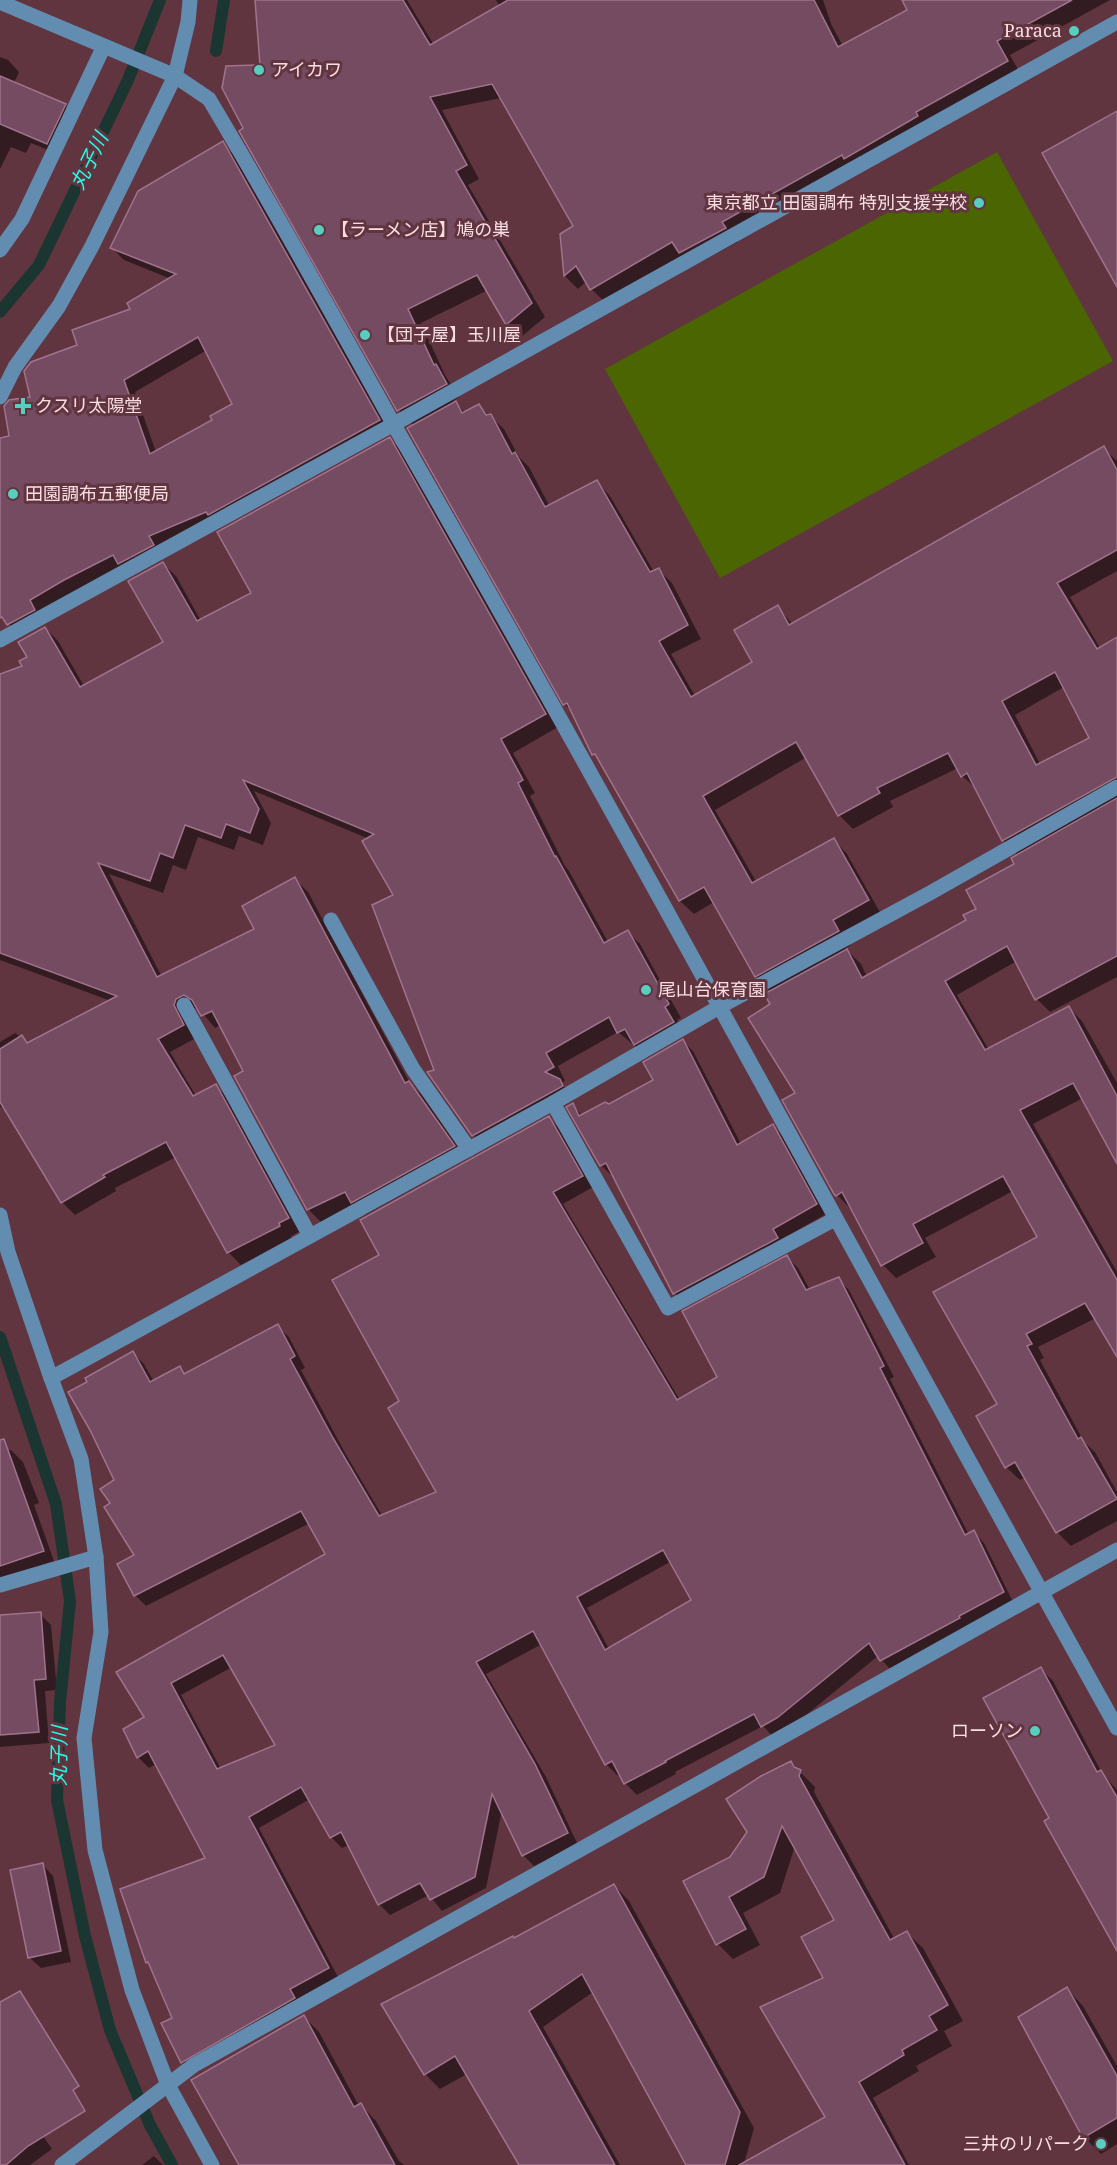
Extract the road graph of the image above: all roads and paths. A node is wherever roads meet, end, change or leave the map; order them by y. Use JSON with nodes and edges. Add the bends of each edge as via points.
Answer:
{"nodes":[{"id":1,"x":190,"y":0,"type":"edge"},
{"id":2,"x":0,"y":2,"type":"edge"},
{"id":3,"x":1117,"y":22,"type":"edge"},
{"id":4,"x":104,"y":46,"type":"junction"},
{"id":5,"x":175,"y":76,"type":"junction"},
{"id":6,"x":0,"y":250,"type":"edge"},
{"id":7,"x":0,"y":397,"type":"edge"},
{"id":8,"x":394,"y":424,"type":"junction"},
{"id":9,"x":0,"y":640,"type":"edge"},
{"id":10,"x":1117,"y":787,"type":"edge"},
{"id":11,"x":331,"y":920,"type":"dead end"},
{"id":12,"x":184,"y":1005,"type":"dead end"},
{"id":13,"x":721,"y":1006,"type":"junction"},
{"id":14,"x":553,"y":1103,"type":"junction"},
{"id":15,"x":469,"y":1149,"type":"junction"},
{"id":16,"x":0,"y":1215,"type":"edge"},
{"id":17,"x":835,"y":1219,"type":"junction"},
{"id":18,"x":310,"y":1236,"type":"junction"},
{"id":19,"x":51,"y":1378,"type":"junction"},
{"id":20,"x":1117,"y":1550,"type":"edge"},
{"id":21,"x":96,"y":1557,"type":"junction"},
{"id":22,"x":7,"y":1583,"type":"edge"},
{"id":23,"x":1041,"y":1592,"type":"junction"},
{"id":24,"x":1117,"y":1728,"type":"edge"},
{"id":25,"x":164,"y":2088,"type":"junction"},
{"id":26,"x":62,"y":2165,"type":"edge"},
{"id":27,"x":212,"y":2165,"type":"edge"}],
"edges":[{"from":1,"to":5,"type":"street"},
{"from":2,"to":4,"type":"street"},
{"from":3,"to":8,"type":"street"},
{"from":4,"to":5,"type":"street"},
{"from":4,"to":6,"type":"street","via":[[22,219]]},
{"from":5,"to":7,"type":"street","via":[[65,296],[15,367]]},
{"from":5,"to":8,"type":"street","via":[[209,99]]},
{"from":8,"to":9,"type":"street"},
{"from":8,"to":13,"type":"street"},
{"from":10,"to":13,"type":"street"},
{"from":11,"to":15,"type":"street","via":[[413,1069]]},
{"from":12,"to":18,"type":"street"},
{"from":13,"to":14,"type":"street"},
{"from":13,"to":17,"type":"street"},
{"from":14,"to":15,"type":"street"},
{"from":14,"to":17,"type":"street","via":[[668,1308]]},
{"from":15,"to":18,"type":"street"},
{"from":16,"to":19,"type":"street","via":[[8,1252]]},
{"from":17,"to":23,"type":"street"},
{"from":18,"to":19,"type":"street"},
{"from":19,"to":21,"type":"street","via":[[81,1459]]},
{"from":20,"to":23,"type":"street"},
{"from":21,"to":22,"type":"street"},
{"from":21,"to":25,"type":"street","via":[[101,1632],[84,1738],[95,1850],[132,1990]]},
{"from":23,"to":24,"type":"street"},
{"from":23,"to":25,"type":"street","via":[[194,2065]]},
{"from":25,"to":26,"type":"street"},
{"from":25,"to":27,"type":"street"}]}
